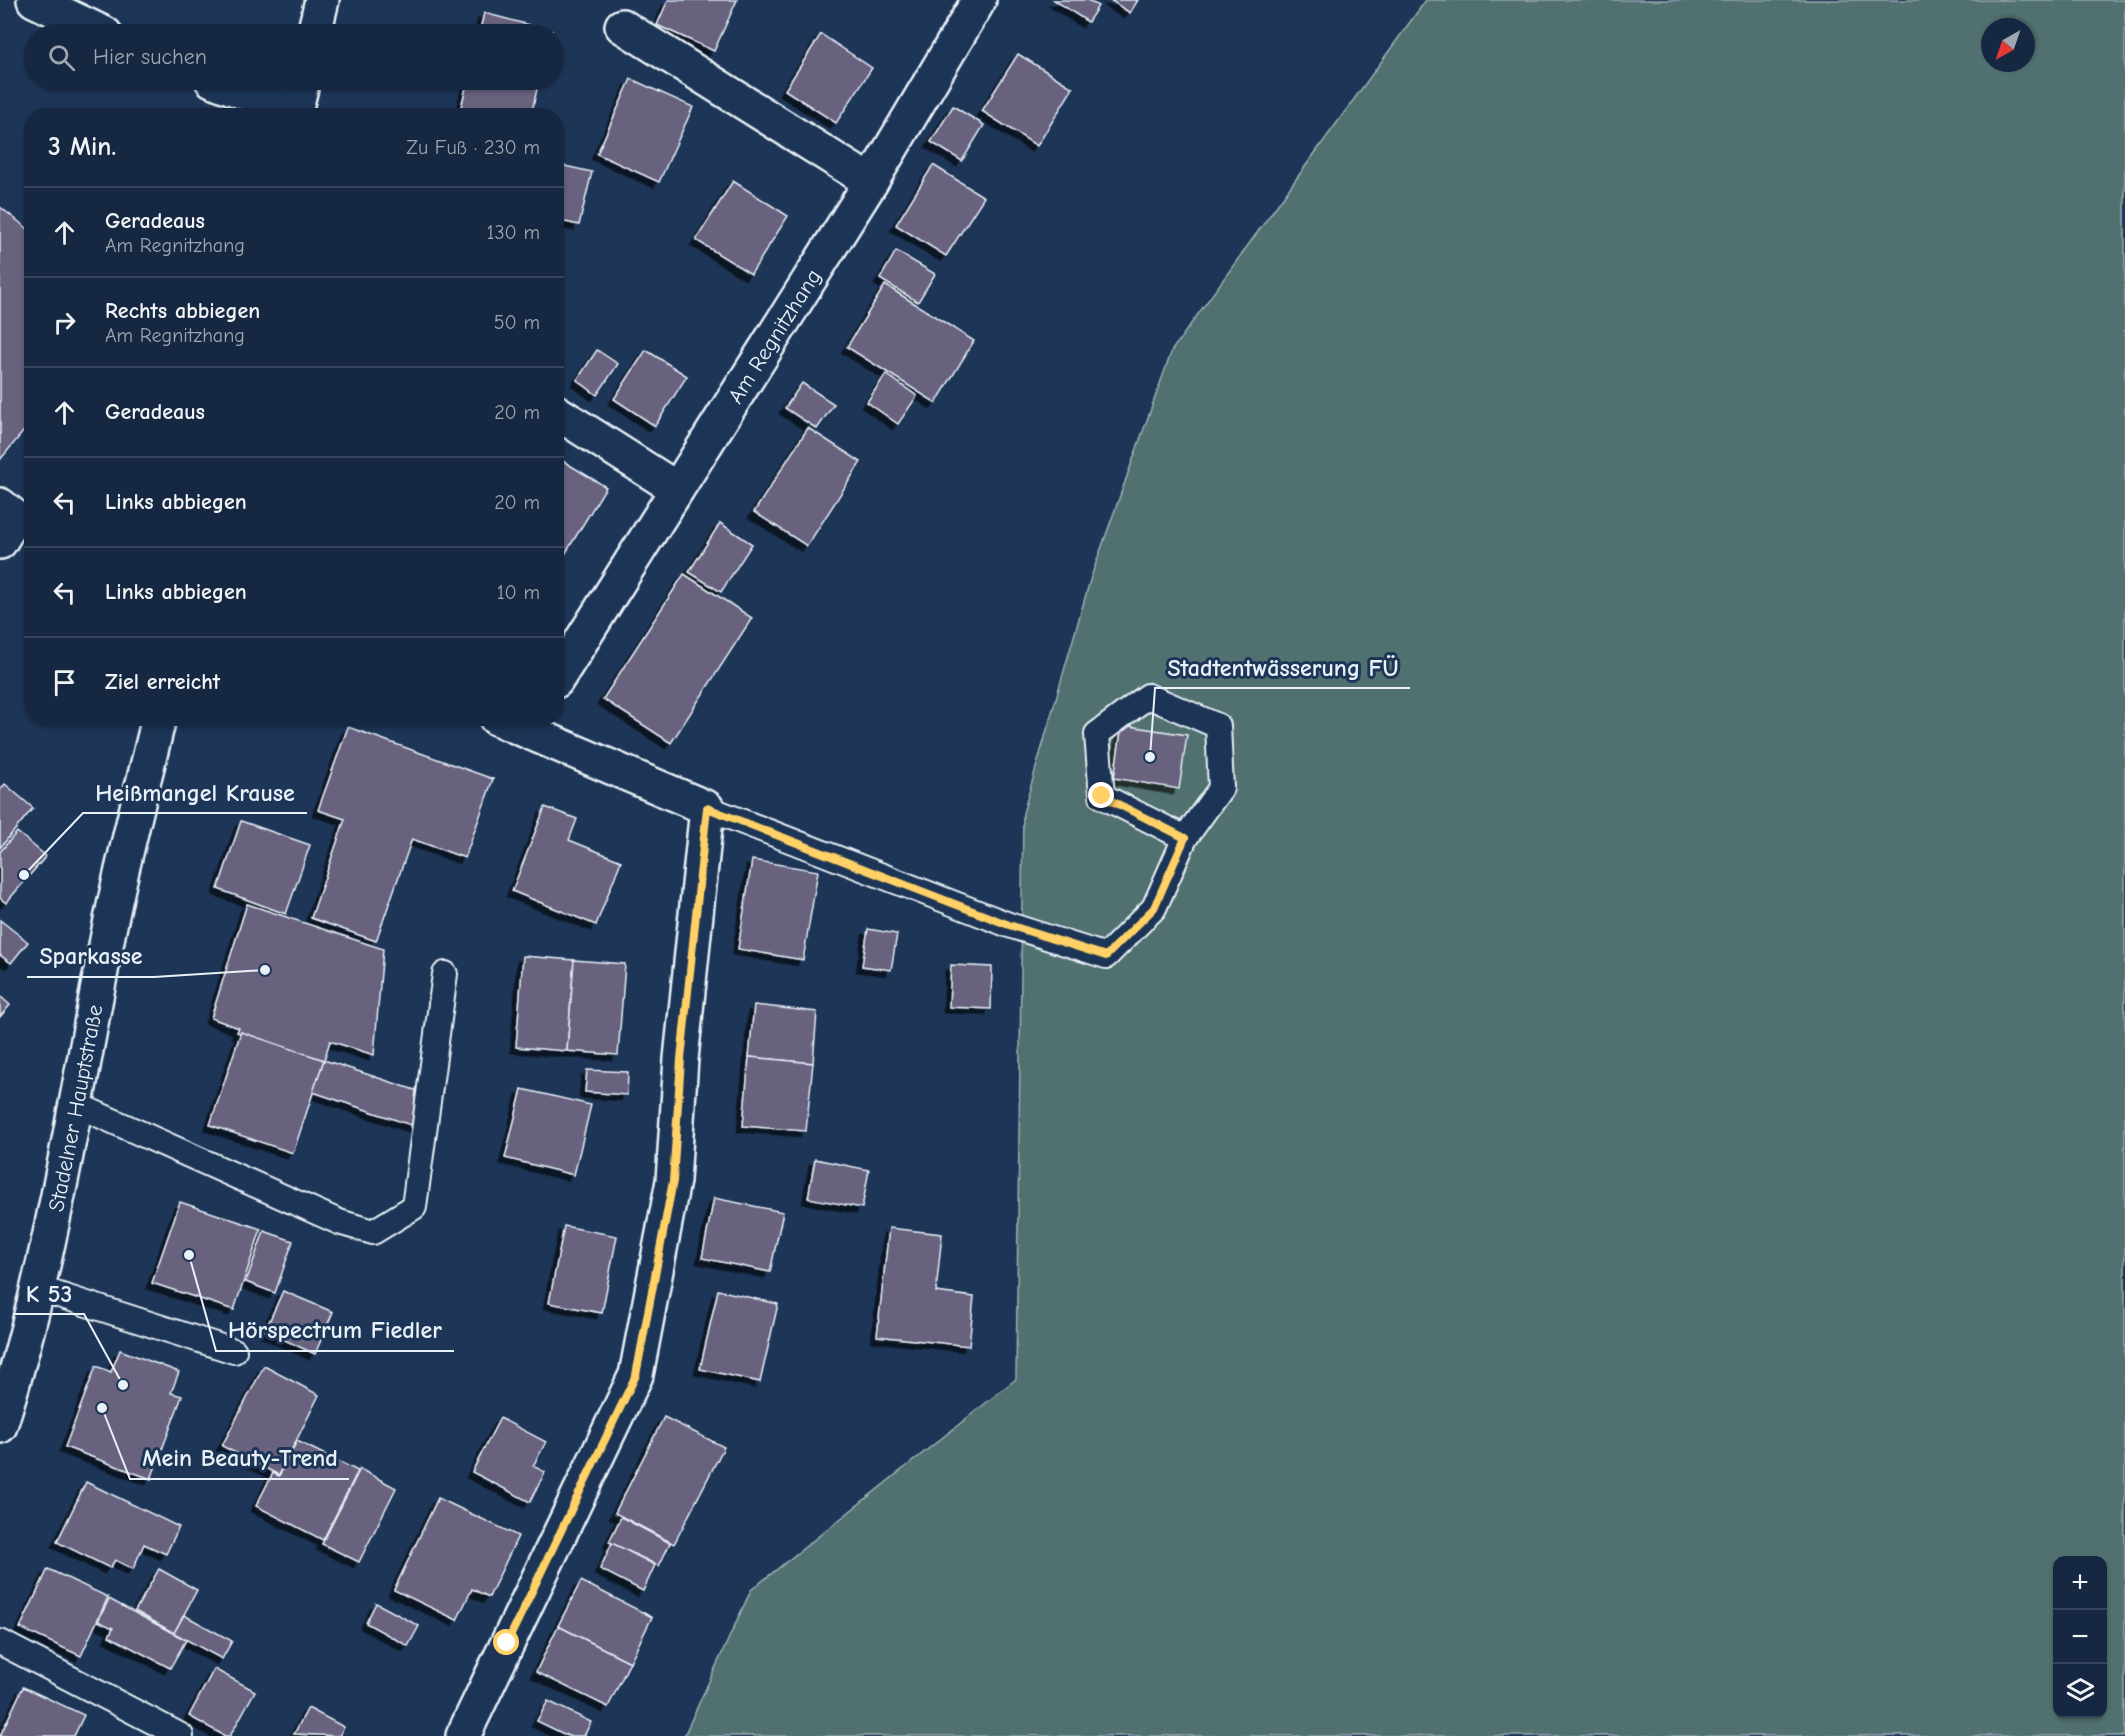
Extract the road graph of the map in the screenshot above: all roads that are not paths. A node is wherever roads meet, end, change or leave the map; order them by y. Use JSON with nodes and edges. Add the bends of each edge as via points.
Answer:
{"nodes":[{"id":1,"x":34,"y":0,"type":"edge"},
{"id":2,"x":322,"y":0,"type":"edge"},
{"id":3,"x":980,"y":0,"type":"edge"},
{"id":4,"x":84,"y":24,"type":"edge"},
{"id":5,"x":316,"y":24,"type":"edge"},
{"id":6,"x":622,"y":26,"type":"dead end"},
{"id":7,"x":236,"y":90,"type":"edge"},
{"id":8,"x":301,"y":90,"type":"edge"},
{"id":9,"x":280,"y":108,"type":"edge"},
{"id":10,"x":296,"y":108,"type":"edge"},
{"id":11,"x":871,"y":182,"type":"junction"},
{"id":12,"x":564,"y":417,"type":"edge"},
{"id":13,"x":677,"y":489,"type":"junction"},
{"id":14,"x":0,"y":505,"type":"edge"},
{"id":15,"x":0,"y":542,"type":"edge"},
{"id":16,"x":564,"y":668,"type":"edge"},
{"id":17,"x":157,"y":726,"type":"edge"},
{"id":18,"x":531,"y":726,"type":"edge"},
{"id":19,"x":707,"y":808,"type":"junction"},
{"id":20,"x":1185,"y":838,"type":"junction"},
{"id":21,"x":445,"y":974,"type":"dead end"},
{"id":22,"x":77,"y":1105,"type":"junction"},
{"id":23,"x":37,"y":1288,"type":"junction"},
{"id":24,"x":234,"y":1352,"type":"dead end"},
{"id":25,"x":0,"y":1426,"type":"edge"},
{"id":26,"x":0,"y":1642,"type":"edge"},
{"id":27,"x":181,"y":1736,"type":"edge"},
{"id":28,"x":463,"y":1736,"type":"edge"}],
"edges":[{"from":1,"to":4,"type":"street"},
{"from":2,"to":5,"type":"street"},
{"from":3,"to":11,"type":"street","name":"Am Regnitzhang"},
{"from":6,"to":11,"type":"street"},
{"from":7,"to":9,"type":"street"},
{"from":8,"to":10,"type":"street"},
{"from":11,"to":13,"type":"street","name":"Am Regnitzhang"},
{"from":12,"to":13,"type":"street"},
{"from":13,"to":16,"type":"street","name":"Am Regnitzhang"},
{"from":14,"to":15,"type":"street","via":[[15,517]]},
{"from":17,"to":22,"type":"street","name":"Stadelner Hauptstraße","via":[[109,929]]},
{"from":18,"to":19,"type":"street"},
{"from":19,"to":20,"type":"lane","via":[[1009,925],[1106,956],[1154,908]]},
{"from":19,"to":28,"type":"street","via":[[681,1059],[673,1181],[636,1375]]},
{"from":20,"to":20,"type":"lane","via":[[1221,788],[1218,726],[1148,696],[1097,734],[1102,796]]},
{"from":21,"to":22,"type":"lane","via":[[414,1207],[373,1232],[339,1222]]},
{"from":22,"to":23,"type":"street","name":"Stadelner Hauptstraße"},
{"from":23,"to":24,"type":"lane"},
{"from":23,"to":25,"type":"street","name":"Stadelner Hauptstraße","via":[[21,1362]]},
{"from":26,"to":27,"type":"lane"}]}
